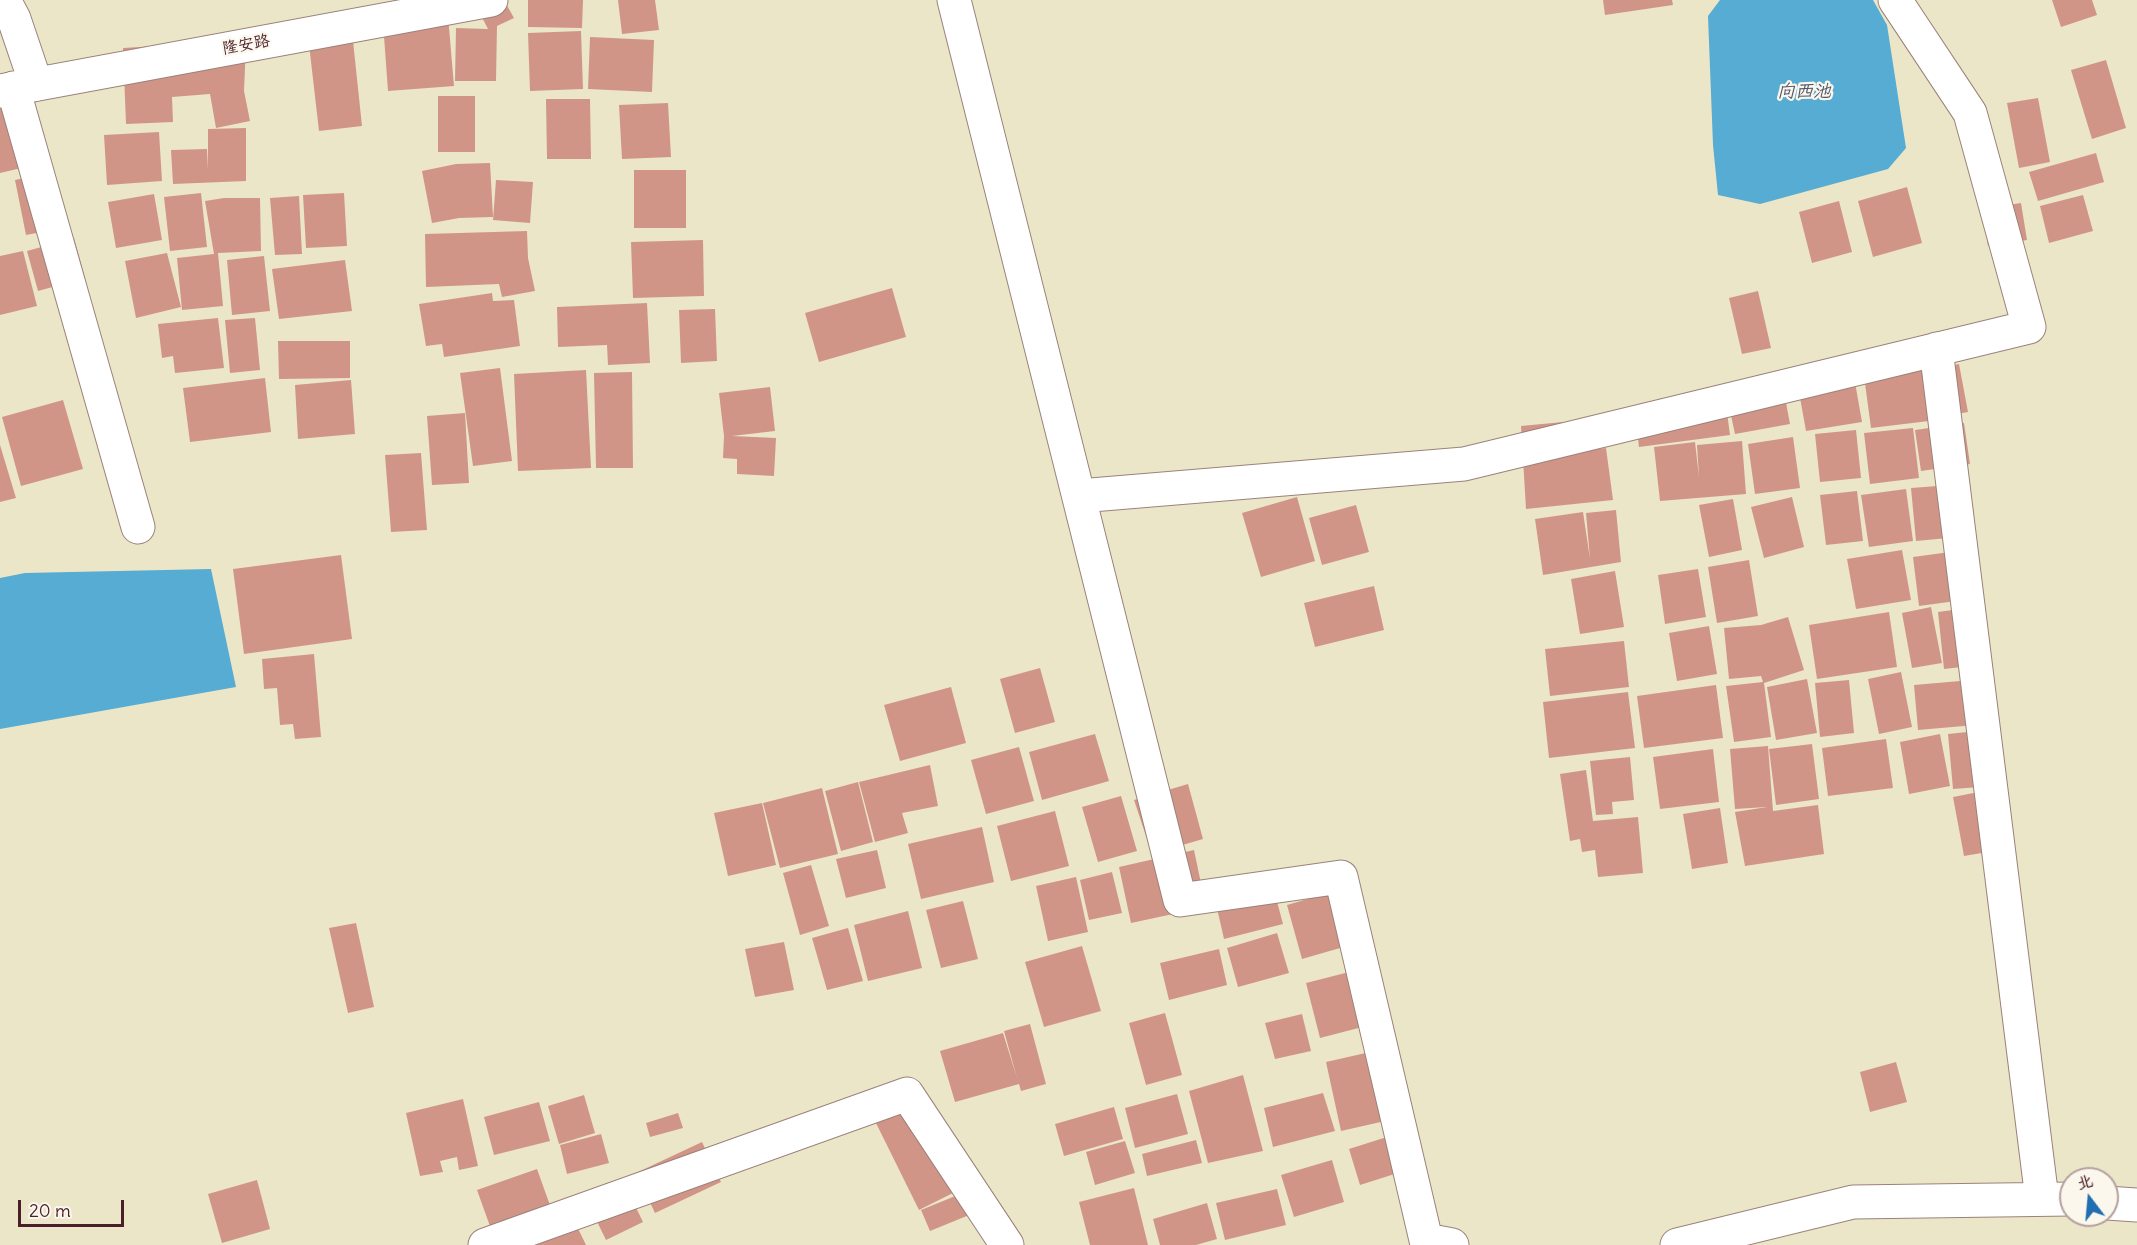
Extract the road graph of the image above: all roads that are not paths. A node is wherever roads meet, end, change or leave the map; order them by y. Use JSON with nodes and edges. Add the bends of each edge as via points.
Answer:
{"nodes":[{"id":1,"x":4,"y":0,"type":"edge"},
{"id":2,"x":491,"y":0,"type":"edge"},
{"id":3,"x":954,"y":0,"type":"edge"},
{"id":4,"x":1895,"y":0,"type":"edge"},
{"id":5,"x":16,"y":88,"type":"edge"},
{"id":6,"x":1936,"y":349,"type":"junction"},
{"id":7,"x":1079,"y":496,"type":"junction"},
{"id":8,"x":138,"y":527,"type":"dead end"},
{"id":9,"x":2056,"y":1199,"type":"edge"},
{"id":10,"x":2119,"y":1204,"type":"edge"},
{"id":11,"x":2137,"y":1205,"type":"edge"},
{"id":12,"x":1428,"y":1243,"type":"edge"},
{"id":13,"x":485,"y":1245,"type":"edge"},
{"id":14,"x":1007,"y":1245,"type":"edge"},
{"id":15,"x":1677,"y":1245,"type":"edge"}],
"edges":[{"from":1,"to":5,"type":"street","via":[[14,19]]},
{"from":2,"to":5,"type":"street","name":"隆安路"},
{"from":3,"to":7,"type":"street"},
{"from":4,"to":6,"type":"street","via":[[1970,113],[2029,327]]},
{"from":5,"to":8,"type":"street"},
{"from":6,"to":7,"type":"street","via":[[1464,464]]},
{"from":6,"to":9,"type":"street"},
{"from":7,"to":12,"type":"street","via":[[1180,900],[1341,878]]},
{"from":9,"to":15,"type":"street","via":[[1853,1202]]},
{"from":10,"to":11,"type":"street"},
{"from":13,"to":14,"type":"street","via":[[907,1094]]}]}
